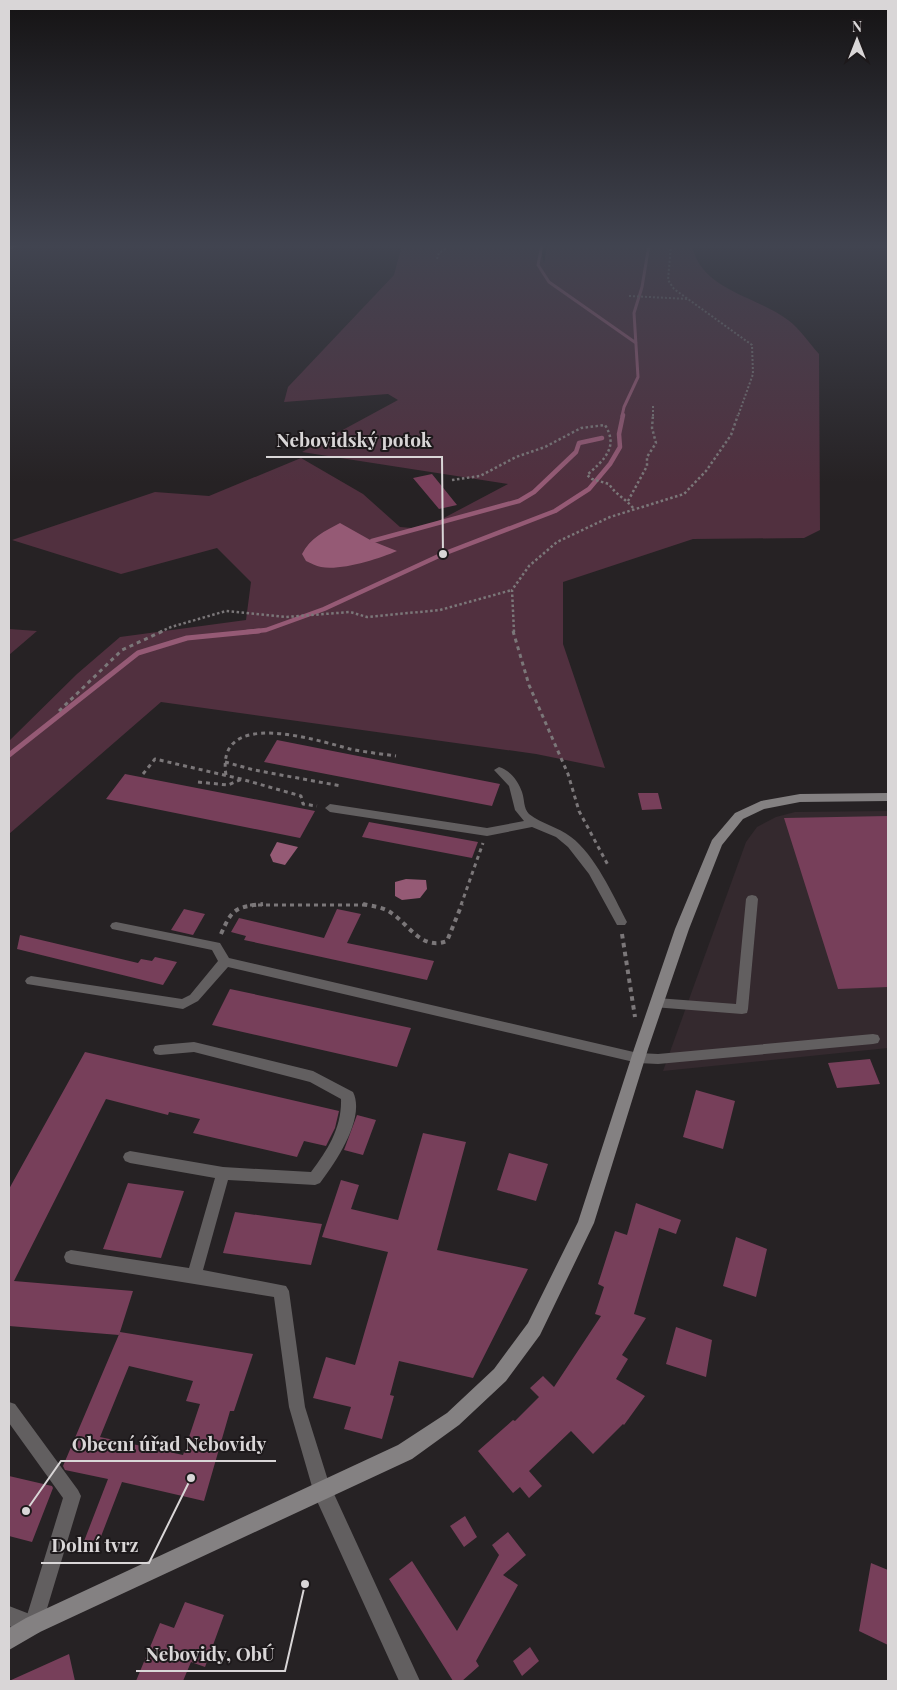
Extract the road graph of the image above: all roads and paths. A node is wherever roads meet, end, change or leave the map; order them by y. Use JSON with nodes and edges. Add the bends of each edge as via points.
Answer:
{"nodes":[{"id":1,"x":725,"y":324,"type":"edge"},
{"id":2,"x":653,"y":405,"type":"dead end"},
{"id":3,"x":452,"y":480,"type":"dead end"},
{"id":4,"x":628,"y":501,"type":"junction"},
{"id":5,"x":634,"y":509,"type":"junction"},
{"id":6,"x":512,"y":590,"type":"junction"},
{"id":7,"x":59,"y":711,"type":"dead end"},
{"id":8,"x":396,"y":756,"type":"dead end"},
{"id":9,"x":225,"y":762,"type":"junction"},
{"id":10,"x":498,"y":770,"type":"dead end"},
{"id":11,"x":143,"y":774,"type":"dead end"},
{"id":12,"x":568,"y":774,"type":"dead end"},
{"id":13,"x":226,"y":775,"type":"junction"},
{"id":14,"x":243,"y":779,"type":"junction"},
{"id":15,"x":198,"y":782,"type":"dead end"},
{"id":16,"x":341,"y":786,"type":"dead end"},
{"id":17,"x":888,"y":797,"type":"edge"},
{"id":18,"x":330,"y":808,"type":"joint"},
{"id":19,"x":532,"y":823,"type":"junction"},
{"id":20,"x":487,"y":832,"type":"junction"},
{"id":21,"x":752,"y":899,"type":"dead end"},
{"id":22,"x":621,"y":922,"type":"dead end"},
{"id":23,"x":116,"y":926,"type":"dead end"},
{"id":24,"x":216,"y":946,"type":"junction"},
{"id":25,"x":225,"y":962,"type":"junction"},
{"id":26,"x":31,"y":981,"type":"dead end"},
{"id":27,"x":657,"y":1004,"type":"junction"},
{"id":28,"x":873,"y":1039,"type":"dead end"},
{"id":29,"x":160,"y":1050,"type":"dead end"},
{"id":30,"x":638,"y":1058,"type":"junction"},
{"id":31,"x":130,"y":1157,"type":"dead end"},
{"id":32,"x":223,"y":1173,"type":"junction"},
{"id":33,"x":71,"y":1257,"type":"dead end"},
{"id":34,"x":194,"y":1276,"type":"junction"},
{"id":35,"x":9,"y":1410,"type":"edge"},
{"id":36,"x":322,"y":1490,"type":"junction"},
{"id":37,"x":9,"y":1616,"type":"edge"},
{"id":38,"x":33,"y":1625,"type":"junction"},
{"id":39,"x":9,"y":1640,"type":"edge"},
{"id":40,"x":410,"y":1681,"type":"edge"}],
"edges":[{"from":1,"to":5,"type":"path","via":[[752,345],[753,374],[731,435],[706,471],[684,494]]},
{"from":2,"to":4,"type":"path","via":[[652,428],[656,443],[648,457],[648,466]]},
{"from":3,"to":4,"type":"path","via":[[482,476],[582,427],[605,426],[613,441],[610,451],[586,475],[608,484]]},
{"from":4,"to":5,"type":"path"},
{"from":5,"to":6,"type":"path","via":[[610,516],[557,542],[529,566]]},
{"from":6,"to":7,"type":"path","via":[[440,610],[367,617],[350,612],[288,617],[226,611],[171,627],[122,650]]},
{"from":6,"to":12,"type":"path","via":[[514,637],[529,685]]},
{"from":8,"to":9,"type":"path","via":[[345,748],[313,738],[261,731],[243,737],[231,746]]},
{"from":9,"to":13,"type":"path"},
{"from":9,"to":16,"type":"path"},
{"from":10,"to":19,"type":"lane","via":[[511,779],[520,811]]},
{"from":11,"to":13,"type":"path","via":[[155,759]]},
{"from":13,"to":14,"type":"path"},
{"from":14,"to":15,"type":"path","via":[[228,785]]},
{"from":14,"to":18,"type":"path","via":[[301,796],[303,804]]},
{"from":17,"to":27,"type":"street","via":[[800,798],[761,805],[739,816],[716,843]]},
{"from":18,"to":20,"type":"lane"},
{"from":19,"to":20,"type":"lane"},
{"from":19,"to":22,"type":"lane","via":[[547,827],[571,843],[606,893]]},
{"from":20,"to":24,"type":"path","via":[[447,941],[439,944],[417,937],[389,911],[362,904],[265,904],[244,906],[230,914]]},
{"from":21,"to":27,"type":"lane","via":[[742,1009]]},
{"from":23,"to":24,"type":"lane"},
{"from":24,"to":25,"type":"lane"},
{"from":25,"to":26,"type":"lane","via":[[194,998],[183,1004]]},
{"from":25,"to":30,"type":"lane"},
{"from":27,"to":30,"type":"street"},
{"from":28,"to":30,"type":"lane","via":[[658,1059]]},
{"from":29,"to":32,"type":"lane","via":[[194,1047],[313,1076],[348,1096],[350,1110],[334,1153],[314,1179]]},
{"from":30,"to":36,"type":"street","via":[[586,1223],[534,1329],[500,1375],[454,1419],[405,1452]]},
{"from":31,"to":32,"type":"lane"},
{"from":32,"to":34,"type":"lane"},
{"from":33,"to":34,"type":"lane"},
{"from":34,"to":36,"type":"lane","via":[[281,1291],[297,1407]]},
{"from":35,"to":38,"type":"lane","via":[[72,1496]]},
{"from":36,"to":38,"type":"street"},
{"from":36,"to":40,"type":"street"},
{"from":37,"to":38,"type":"street"},
{"from":38,"to":39,"type":"street"}]}
